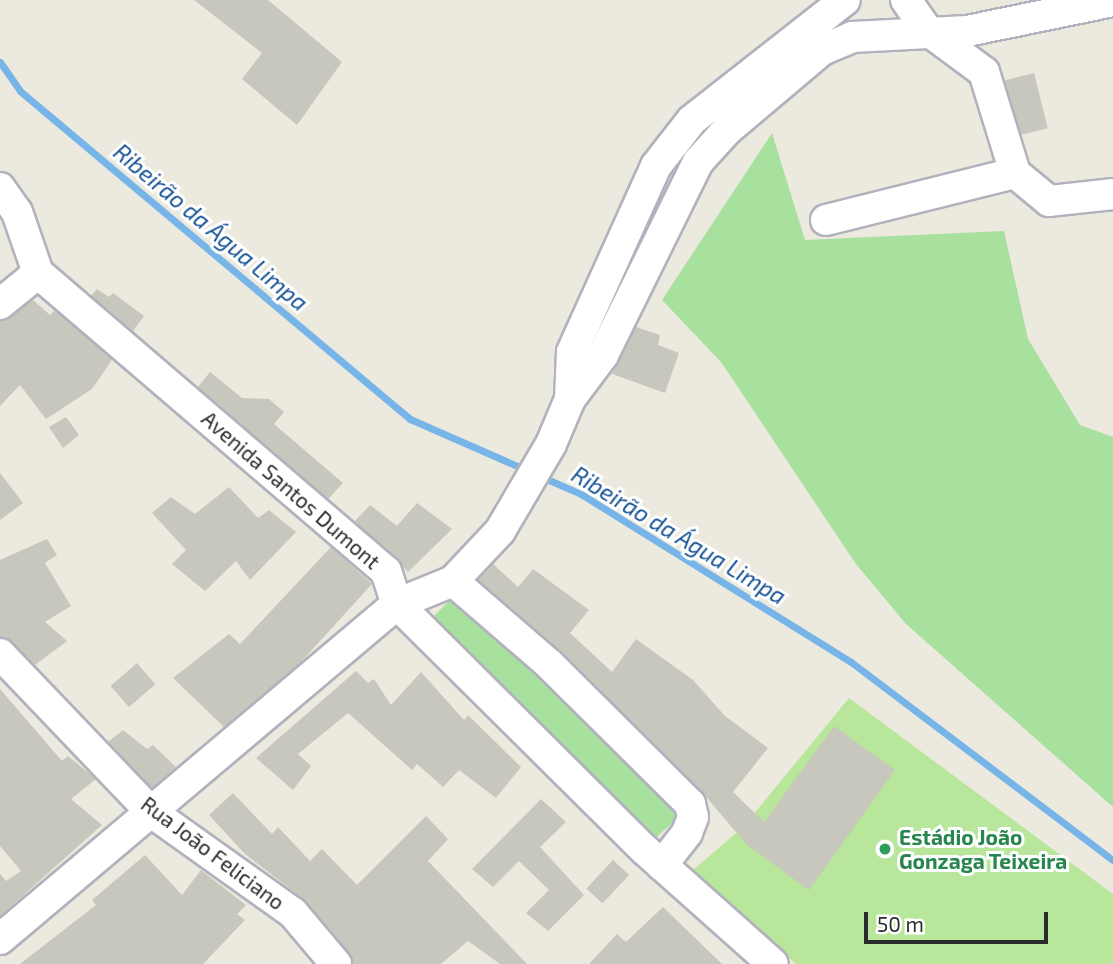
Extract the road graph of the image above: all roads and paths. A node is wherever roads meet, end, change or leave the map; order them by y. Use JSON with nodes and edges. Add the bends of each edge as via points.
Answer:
{"nodes":[{"id":1,"x":845,"y":0,"type":"edge"},
{"id":2,"x":906,"y":0,"type":"edge"},
{"id":3,"x":1113,"y":1,"type":"edge"},
{"id":4,"x":927,"y":30,"type":"junction"},
{"id":5,"x":1015,"y":173,"type":"junction"},
{"id":6,"x":0,"y":188,"type":"edge"},
{"id":7,"x":1113,"y":194,"type":"edge"},
{"id":8,"x":826,"y":220,"type":"dead end"},
{"id":9,"x":38,"y":273,"type":"junction"},
{"id":10,"x":0,"y":304,"type":"edge"},
{"id":11,"x":570,"y":399,"type":"junction"},
{"id":12,"x":453,"y":581,"type":"junction"},
{"id":13,"x":397,"y":604,"type":"junction"},
{"id":14,"x":0,"y":654,"type":"edge"},
{"id":15,"x":150,"y":811,"type":"junction"},
{"id":16,"x":662,"y":865,"type":"junction"},
{"id":17,"x":0,"y":939,"type":"edge"},
{"id":18,"x":336,"y":964,"type":"edge"},
{"id":19,"x":773,"y":964,"type":"edge"}],
"edges":[{"from":1,"to":11,"type":"street","via":[[692,120],[656,166],[572,352]]},
{"from":2,"to":4,"type":"street"},
{"from":3,"to":4,"type":"street","via":[[967,31]]},
{"from":4,"to":5,"type":"street","via":[[984,72]]},
{"from":4,"to":11,"type":"street","via":[[876,32],[822,50],[727,130],[698,162],[603,355]]},
{"from":5,"to":7,"type":"street","via":[[1049,201]]},
{"from":5,"to":8,"type":"street"},
{"from":6,"to":9,"type":"street","via":[[17,212]]},
{"from":9,"to":10,"type":"street"},
{"from":9,"to":13,"type":"street","name":"Avenida Santos Dumont","via":[[386,571]]},
{"from":11,"to":12,"type":"street","via":[[551,444],[500,531]]},
{"from":12,"to":13,"type":"street"},
{"from":12,"to":16,"type":"street","via":[[548,664],[690,804],[687,833]]},
{"from":13,"to":15,"type":"street"},
{"from":13,"to":16,"type":"street","name":"Avenida Santos Dumont"},
{"from":14,"to":15,"type":"street","name":"Rua João Feliciano"},
{"from":15,"to":17,"type":"street"},
{"from":15,"to":18,"type":"street","name":"Rua João Feliciano","via":[[293,913]]},
{"from":16,"to":19,"type":"street","name":"Avenida Santos Dumont"}]}
